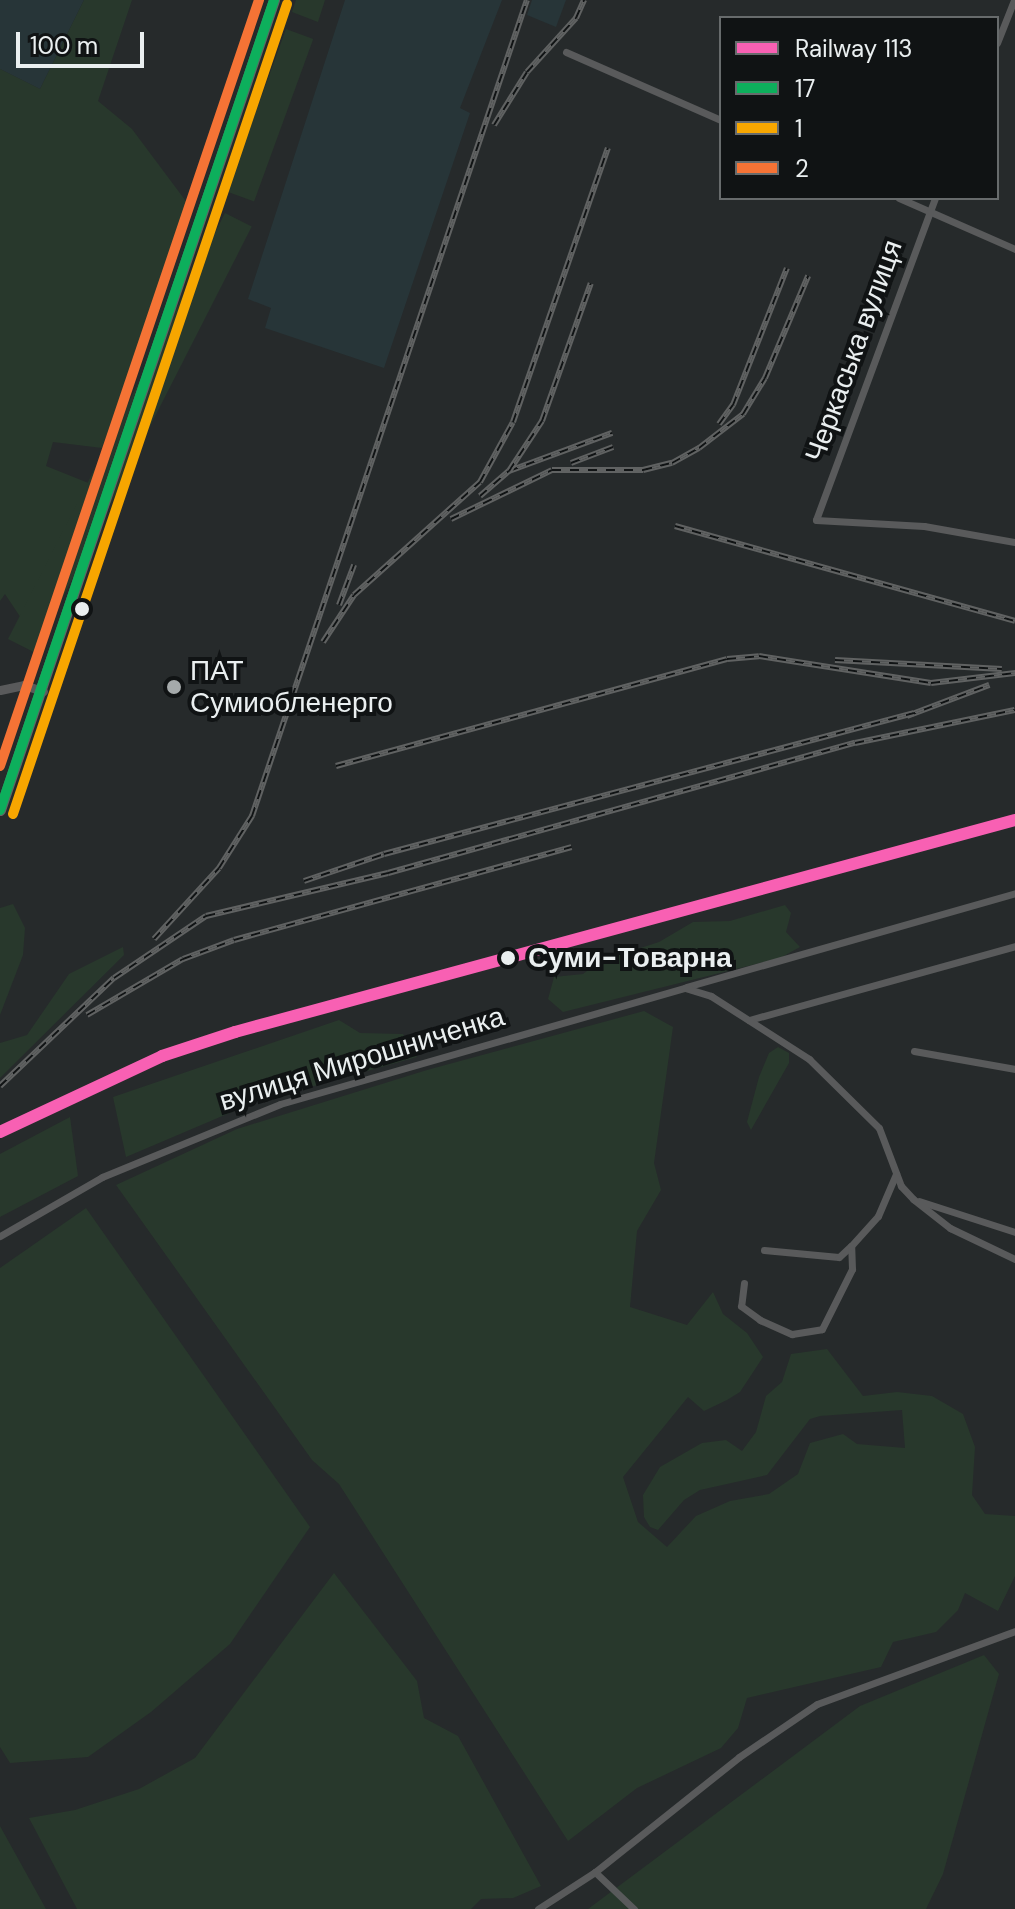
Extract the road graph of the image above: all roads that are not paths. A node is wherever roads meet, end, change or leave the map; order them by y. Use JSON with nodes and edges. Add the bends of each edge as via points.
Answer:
{"nodes":[{"id":1,"x":274,"y":0,"type":"edge"},
{"id":2,"x":1014,"y":0,"type":"edge"},
{"id":3,"x":999,"y":38,"type":"edge"},
{"id":4,"x":566,"y":52,"type":"dead end"},
{"id":5,"x":719,"y":119,"type":"edge"},
{"id":6,"x":904,"y":200,"type":"edge"},
{"id":7,"x":934,"y":200,"type":"edge"},
{"id":8,"x":929,"y":211,"type":"junction"},
{"id":9,"x":1015,"y":249,"type":"edge"},
{"id":10,"x":1015,"y":542,"type":"edge"},
{"id":11,"x":0,"y":690,"type":"edge"},
{"id":12,"x":43,"y":691,"type":"junction"},
{"id":13,"x":0,"y":810,"type":"edge"},
{"id":14,"x":1015,"y":893,"type":"edge"},
{"id":15,"x":1015,"y":946,"type":"edge"},
{"id":16,"x":685,"y":988,"type":"junction"},
{"id":17,"x":749,"y":1020,"type":"junction"},
{"id":18,"x":914,"y":1051,"type":"dead end"},
{"id":19,"x":1015,"y":1069,"type":"edge"},
{"id":20,"x":896,"y":1174,"type":"junction"},
{"id":21,"x":913,"y":1199,"type":"junction"},
{"id":22,"x":1015,"y":1232,"type":"edge"},
{"id":23,"x":0,"y":1236,"type":"edge"},
{"id":24,"x":851,"y":1246,"type":"junction"},
{"id":25,"x":764,"y":1250,"type":"dead end"},
{"id":26,"x":1015,"y":1259,"type":"edge"},
{"id":27,"x":744,"y":1283,"type":"dead end"},
{"id":28,"x":1015,"y":1631,"type":"edge"},
{"id":29,"x":595,"y":1872,"type":"junction"},
{"id":30,"x":538,"y":1909,"type":"edge"},
{"id":31,"x":634,"y":1909,"type":"edge"}],
"edges":[{"from":1,"to":12,"type":"main road"},
{"from":2,"to":3,"type":"street"},
{"from":4,"to":5,"type":"street"},
{"from":6,"to":8,"type":"street"},
{"from":7,"to":8,"type":"street","name":"Черкаська вулиця"},
{"from":8,"to":9,"type":"street"},
{"from":8,"to":10,"type":"street","name":"Черкаська вулиця","via":[[816,520],[924,526]]},
{"from":11,"to":12,"type":"street","via":[[24,685]]},
{"from":12,"to":13,"type":"main road"},
{"from":14,"to":16,"type":"street","name":"вулиця Мирошниченка"},
{"from":15,"to":17,"type":"street"},
{"from":16,"to":17,"type":"street","via":[[711,996]]},
{"from":16,"to":23,"type":"street","name":"вулиця Мирошниченка","via":[[280,1104],[102,1177]]},
{"from":17,"to":20,"type":"street","via":[[809,1059],[856,1100],[887,1142]]},
{"from":18,"to":19,"type":"street"},
{"from":20,"to":21,"type":"street"},
{"from":20,"to":24,"type":"street","via":[[878,1216]]},
{"from":21,"to":22,"type":"street"},
{"from":21,"to":26,"type":"street","via":[[950,1228]]},
{"from":24,"to":25,"type":"street","via":[[839,1257]]},
{"from":24,"to":27,"type":"street","via":[[852,1269],[822,1329],[792,1334],[760,1320],[741,1306]]},
{"from":28,"to":29,"type":"street","via":[[817,1704],[739,1757]]},
{"from":29,"to":30,"type":"street"},
{"from":29,"to":31,"type":"street"}]}
